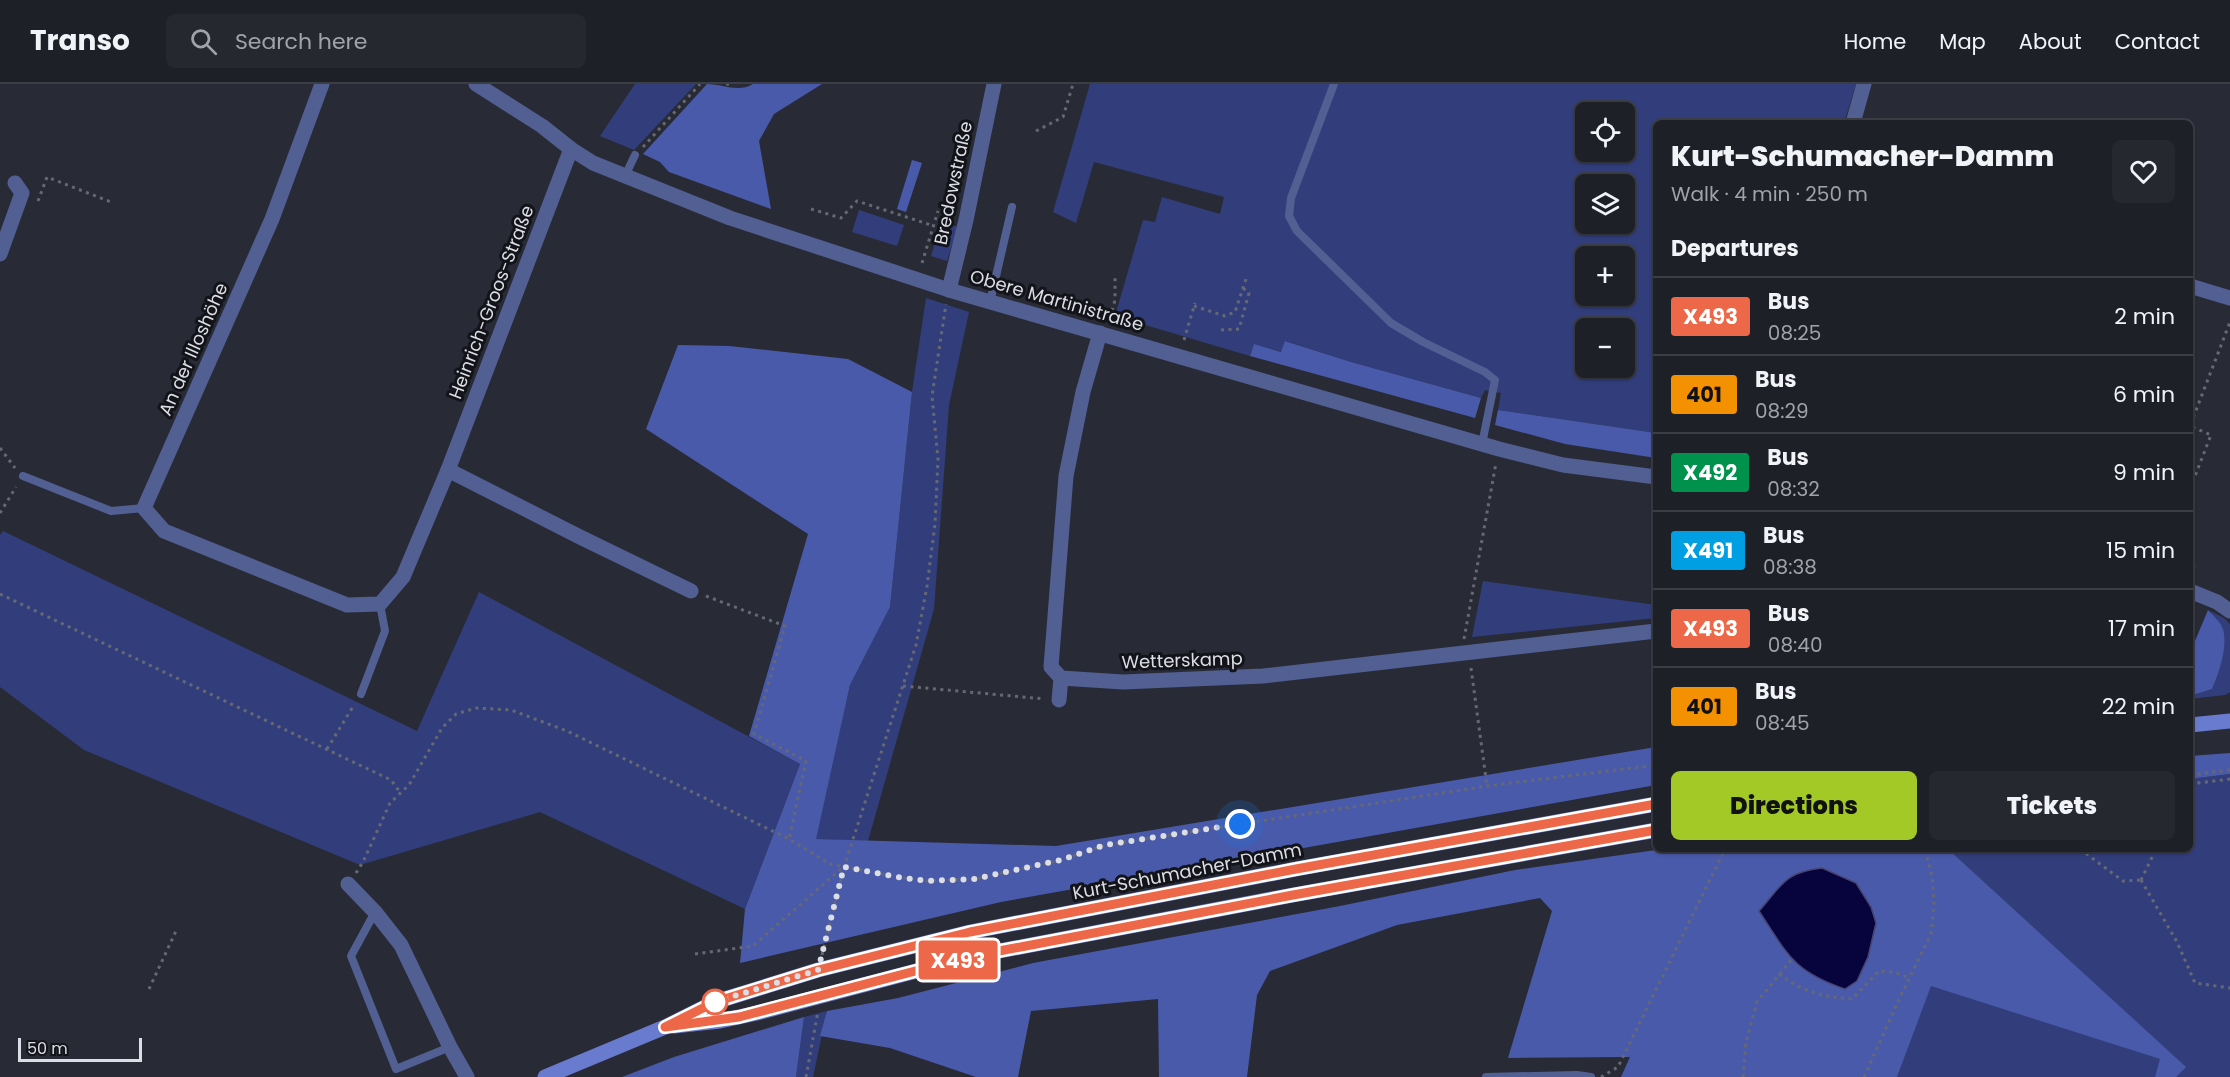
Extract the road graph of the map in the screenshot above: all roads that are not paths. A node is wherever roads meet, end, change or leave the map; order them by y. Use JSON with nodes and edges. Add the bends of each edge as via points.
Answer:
{"nodes":[{"id":1,"x":322,"y":84,"type":"edge"},
{"id":2,"x":476,"y":84,"type":"edge"},
{"id":3,"x":994,"y":84,"type":"edge"},
{"id":4,"x":1334,"y":84,"type":"edge"},
{"id":5,"x":1864,"y":84,"type":"edge"},
{"id":6,"x":1854,"y":120,"type":"edge"},
{"id":7,"x":571,"y":149,"type":"junction"},
{"id":8,"x":635,"y":155,"type":"road end"},
{"id":9,"x":625,"y":176,"type":"junction"},
{"id":10,"x":15,"y":183,"type":"dead end"},
{"id":11,"x":1012,"y":207,"type":"dead end"},
{"id":12,"x":0,"y":254,"type":"edge"},
{"id":13,"x":2193,"y":287,"type":"edge"},
{"id":14,"x":949,"y":290,"type":"junction"},
{"id":15,"x":2230,"y":298,"type":"edge"},
{"id":16,"x":990,"y":302,"type":"junction"},
{"id":17,"x":1100,"y":333,"type":"junction"},
{"id":18,"x":1482,"y":444,"type":"junction"},
{"id":19,"x":448,"y":470,"type":"junction"},
{"id":20,"x":23,"y":476,"type":"road end"},
{"id":21,"x":1653,"y":477,"type":"edge"},
{"id":22,"x":144,"y":508,"type":"junction"},
{"id":23,"x":691,"y":591,"type":"road end"},
{"id":24,"x":2193,"y":592,"type":"edge"},
{"id":25,"x":380,"y":604,"type":"junction"},
{"id":26,"x":2230,"y":611,"type":"edge"},
{"id":27,"x":1653,"y":632,"type":"edge"},
{"id":28,"x":1061,"y":678,"type":"junction"},
{"id":29,"x":361,"y":694,"type":"road end"},
{"id":30,"x":1059,"y":700,"type":"road end"},
{"id":31,"x":2230,"y":721,"type":"edge"},
{"id":32,"x":2193,"y":725,"type":"edge"},
{"id":33,"x":1653,"y":805,"type":"edge"},
{"id":34,"x":1653,"y":831,"type":"edge"},
{"id":35,"x":348,"y":884,"type":"road end"},
{"id":36,"x":375,"y":912,"type":"junction"},
{"id":37,"x":665,"y":1027,"type":"junction"},
{"id":38,"x":450,"y":1047,"type":"junction"},
{"id":39,"x":467,"y":1077,"type":"edge"},
{"id":40,"x":545,"y":1077,"type":"edge"},
{"id":41,"x":1486,"y":1077,"type":"edge"},
{"id":42,"x":1591,"y":1077,"type":"edge"}],
"edges":[{"from":1,"to":22,"type":"street","name":"An der Illoshöhe","via":[[272,219]]},
{"from":2,"to":7,"type":"street","name":"Obere Martinistraße"},
{"from":3,"to":14,"type":"street","name":"Bredowstraße"},
{"from":4,"to":18,"type":"lane","via":[[1289,216],[1298,231],[1391,322],[1495,380]]},
{"from":5,"to":6,"type":"street"},
{"from":7,"to":9,"type":"street","name":"Obere Martinistraße"},
{"from":7,"to":19,"type":"street","name":"Heinrich-Groos-Straße"},
{"from":8,"to":9,"type":"lane"},
{"from":9,"to":14,"type":"street","name":"Obere Martinistraße","via":[[730,218]]},
{"from":10,"to":12,"type":"street","via":[[22,193]]},
{"from":11,"to":16,"type":"lane"},
{"from":13,"to":15,"type":"street"},
{"from":14,"to":16,"type":"street","name":"Obere Martinistraße"},
{"from":16,"to":17,"type":"street","name":"Obere Martinistraße"},
{"from":17,"to":18,"type":"street","name":"Obere Martinistraße"},
{"from":17,"to":28,"type":"street","via":[[1066,476],[1051,666]]},
{"from":18,"to":21,"type":"street","name":"Obere Martinistraße","via":[[1563,465]]},
{"from":19,"to":23,"type":"street"},
{"from":19,"to":25,"type":"street","name":"Heinrich-Groos-Straße","via":[[403,577]]},
{"from":20,"to":22,"type":"lane","via":[[111,510]]},
{"from":22,"to":25,"type":"street","via":[[164,531],[347,605]]},
{"from":24,"to":26,"type":"street"},
{"from":25,"to":29,"type":"lane","via":[[385,631]]},
{"from":27,"to":28,"type":"street","name":"Wetterskamp","via":[[1263,676],[1123,682]]},
{"from":28,"to":30,"type":"street"},
{"from":31,"to":32,"type":"main road"},
{"from":33,"to":37,"type":"main road","name":"Kurt-Schumacher-Damm","via":[[970,932],[818,970],[715,1002]]},
{"from":34,"to":37,"type":"main road","name":"Kurt-Schumacher-Damm","via":[[973,956],[720,1021]]},
{"from":35,"to":36,"type":"street"},
{"from":36,"to":38,"type":"street","via":[[401,945]]},
{"from":36,"to":38,"type":"lane","via":[[351,956],[396,1069]]},
{"from":37,"to":40,"type":"main road","name":"Kurt-Schumacher-Damm"},
{"from":38,"to":39,"type":"street"},
{"from":41,"to":42,"type":"lane"}]}
